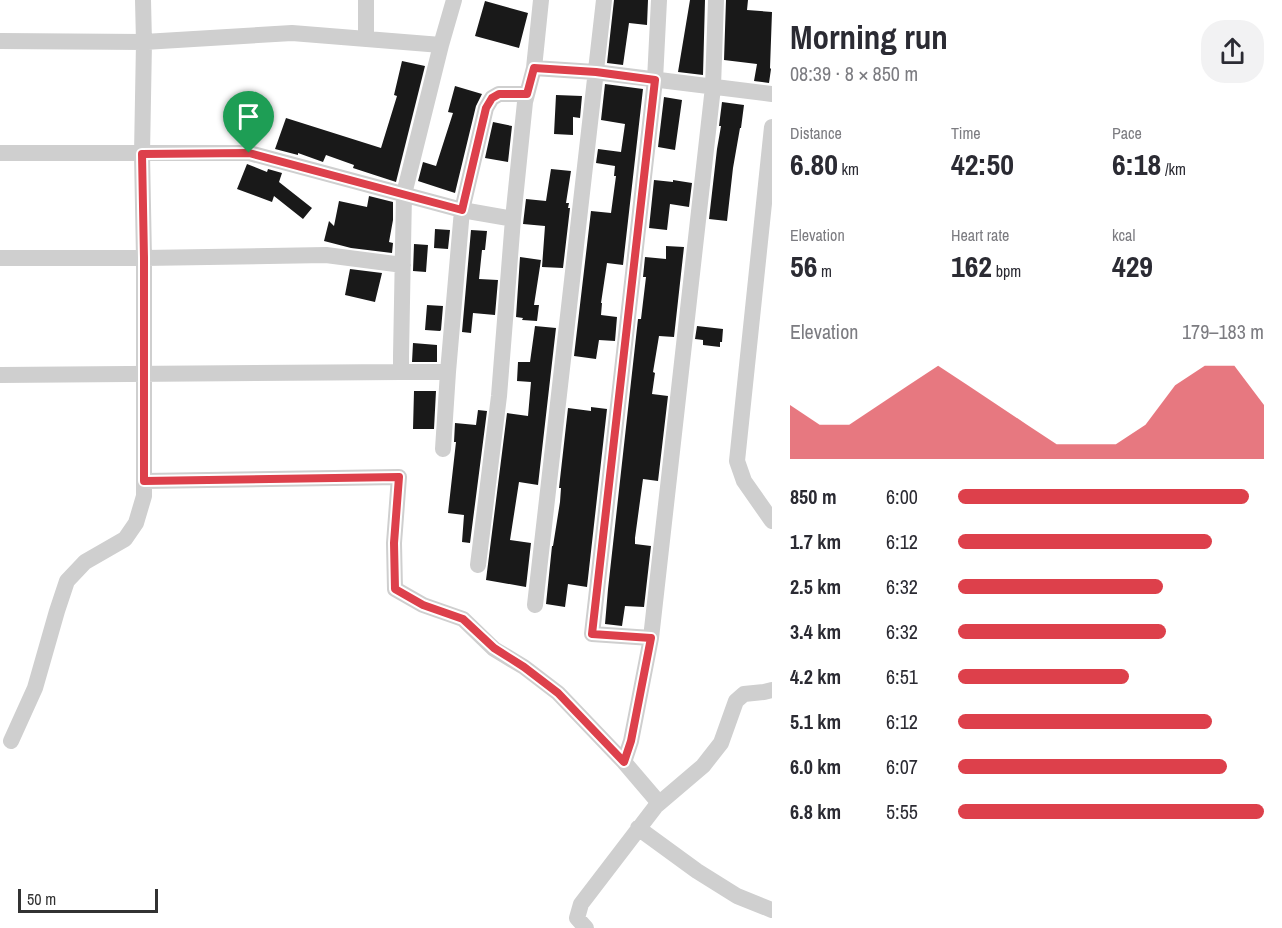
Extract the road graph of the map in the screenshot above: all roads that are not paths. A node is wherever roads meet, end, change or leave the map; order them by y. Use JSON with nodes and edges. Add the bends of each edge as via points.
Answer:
{"nodes":[{"id":1,"x":143,"y":0,"type":"edge"},
{"id":2,"x":366,"y":0,"type":"edge"},
{"id":3,"x":454,"y":0,"type":"edge"},
{"id":4,"x":541,"y":0,"type":"edge"},
{"id":5,"x":604,"y":0,"type":"edge"},
{"id":6,"x":659,"y":0,"type":"edge"},
{"id":7,"x":716,"y":0,"type":"edge"},
{"id":8,"x":366,"y":39,"type":"junction"},
{"id":9,"x":0,"y":41,"type":"edge"},
{"id":10,"x":144,"y":42,"type":"junction"},
{"id":11,"x":441,"y":45,"type":"junction"},
{"id":12,"x":534,"y":68,"type":"junction"},
{"id":13,"x":596,"y":72,"type":"junction"},
{"id":14,"x":655,"y":80,"type":"junction"},
{"id":15,"x":713,"y":87,"type":"junction"},
{"id":16,"x":527,"y":94,"type":"junction"},
{"id":17,"x":772,"y":94,"type":"edge"},
{"id":18,"x":772,"y":127,"type":"edge"},
{"id":19,"x":0,"y":153,"type":"edge"},
{"id":20,"x":142,"y":154,"type":"junction"},
{"id":21,"x":404,"y":194,"type":"junction"},
{"id":22,"x":462,"y":210,"type":"junction"},
{"id":23,"x":513,"y":219,"type":"junction"},
{"id":24,"x":0,"y":258,"type":"edge"},
{"id":25,"x":144,"y":258,"type":"junction"},
{"id":26,"x":403,"y":265,"type":"junction"},
{"id":27,"x":401,"y":364,"type":"junction"},
{"id":28,"x":448,"y":372,"type":"junction"},
{"id":29,"x":0,"y":375,"type":"edge"},
{"id":30,"x":144,"y":375,"type":"junction"},
{"id":31,"x":443,"y":448,"type":"dead end"},
{"id":32,"x":144,"y":481,"type":"junction"},
{"id":33,"x":772,"y":521,"type":"edge"},
{"id":34,"x":478,"y":565,"type":"dead end"},
{"id":35,"x":535,"y":605,"type":"dead end"},
{"id":36,"x":651,"y":638,"type":"junction"},
{"id":37,"x":772,"y":690,"type":"edge"},
{"id":38,"x":11,"y":741,"type":"dead end"},
{"id":39,"x":624,"y":762,"type":"junction"},
{"id":40,"x":659,"y":802,"type":"junction"},
{"id":41,"x":638,"y":828,"type":"junction"},
{"id":42,"x":772,"y":910,"type":"edge"},
{"id":43,"x":586,"y":928,"type":"edge"}],
"edges":[{"from":1,"to":10,"type":"street"},
{"from":2,"to":8,"type":"street"},
{"from":3,"to":11,"type":"street"},
{"from":4,"to":12,"type":"street"},
{"from":5,"to":13,"type":"street"},
{"from":6,"to":14,"type":"street"},
{"from":7,"to":15,"type":"street"},
{"from":8,"to":10,"type":"street","via":[[292,33]]},
{"from":8,"to":11,"type":"street"},
{"from":9,"to":10,"type":"street"},
{"from":10,"to":20,"type":"street"},
{"from":11,"to":21,"type":"street"},
{"from":12,"to":13,"type":"street"},
{"from":12,"to":16,"type":"street"},
{"from":13,"to":14,"type":"street"},
{"from":13,"to":35,"type":"street"},
{"from":14,"to":15,"type":"street"},
{"from":14,"to":36,"type":"street","via":[[592,634]]},
{"from":15,"to":17,"type":"street"},
{"from":15,"to":36,"type":"street"},
{"from":16,"to":22,"type":"street","via":[[499,94],[486,108]]},
{"from":16,"to":23,"type":"street"},
{"from":18,"to":33,"type":"street","via":[[737,462],[744,482]]},
{"from":19,"to":20,"type":"street"},
{"from":20,"to":21,"type":"street","via":[[249,153]]},
{"from":20,"to":25,"type":"street"},
{"from":21,"to":22,"type":"street"},
{"from":21,"to":26,"type":"street"},
{"from":22,"to":23,"type":"street"},
{"from":22,"to":28,"type":"street"},
{"from":23,"to":34,"type":"street","via":[[499,396]]},
{"from":24,"to":25,"type":"street"},
{"from":25,"to":26,"type":"street","via":[[326,255]]},
{"from":25,"to":30,"type":"street"},
{"from":26,"to":27,"type":"street"},
{"from":27,"to":28,"type":"street"},
{"from":27,"to":30,"type":"street"},
{"from":28,"to":31,"type":"street"},
{"from":29,"to":30,"type":"street"},
{"from":30,"to":32,"type":"street"},
{"from":32,"to":38,"type":"street","via":[[136,523],[125,539],[85,562],[68,581],[36,688]]},
{"from":32,"to":39,"type":"street","via":[[399,477],[395,589],[423,605],[463,619],[494,648],[558,693]]},
{"from":36,"to":39,"type":"street"},
{"from":37,"to":40,"type":"street","via":[[744,694],[736,701],[721,743],[703,765]]},
{"from":39,"to":40,"type":"street"},
{"from":40,"to":41,"type":"street"},
{"from":41,"to":42,"type":"street","via":[[737,896]]},
{"from":41,"to":43,"type":"street","via":[[581,904],[577,918]]}]}
